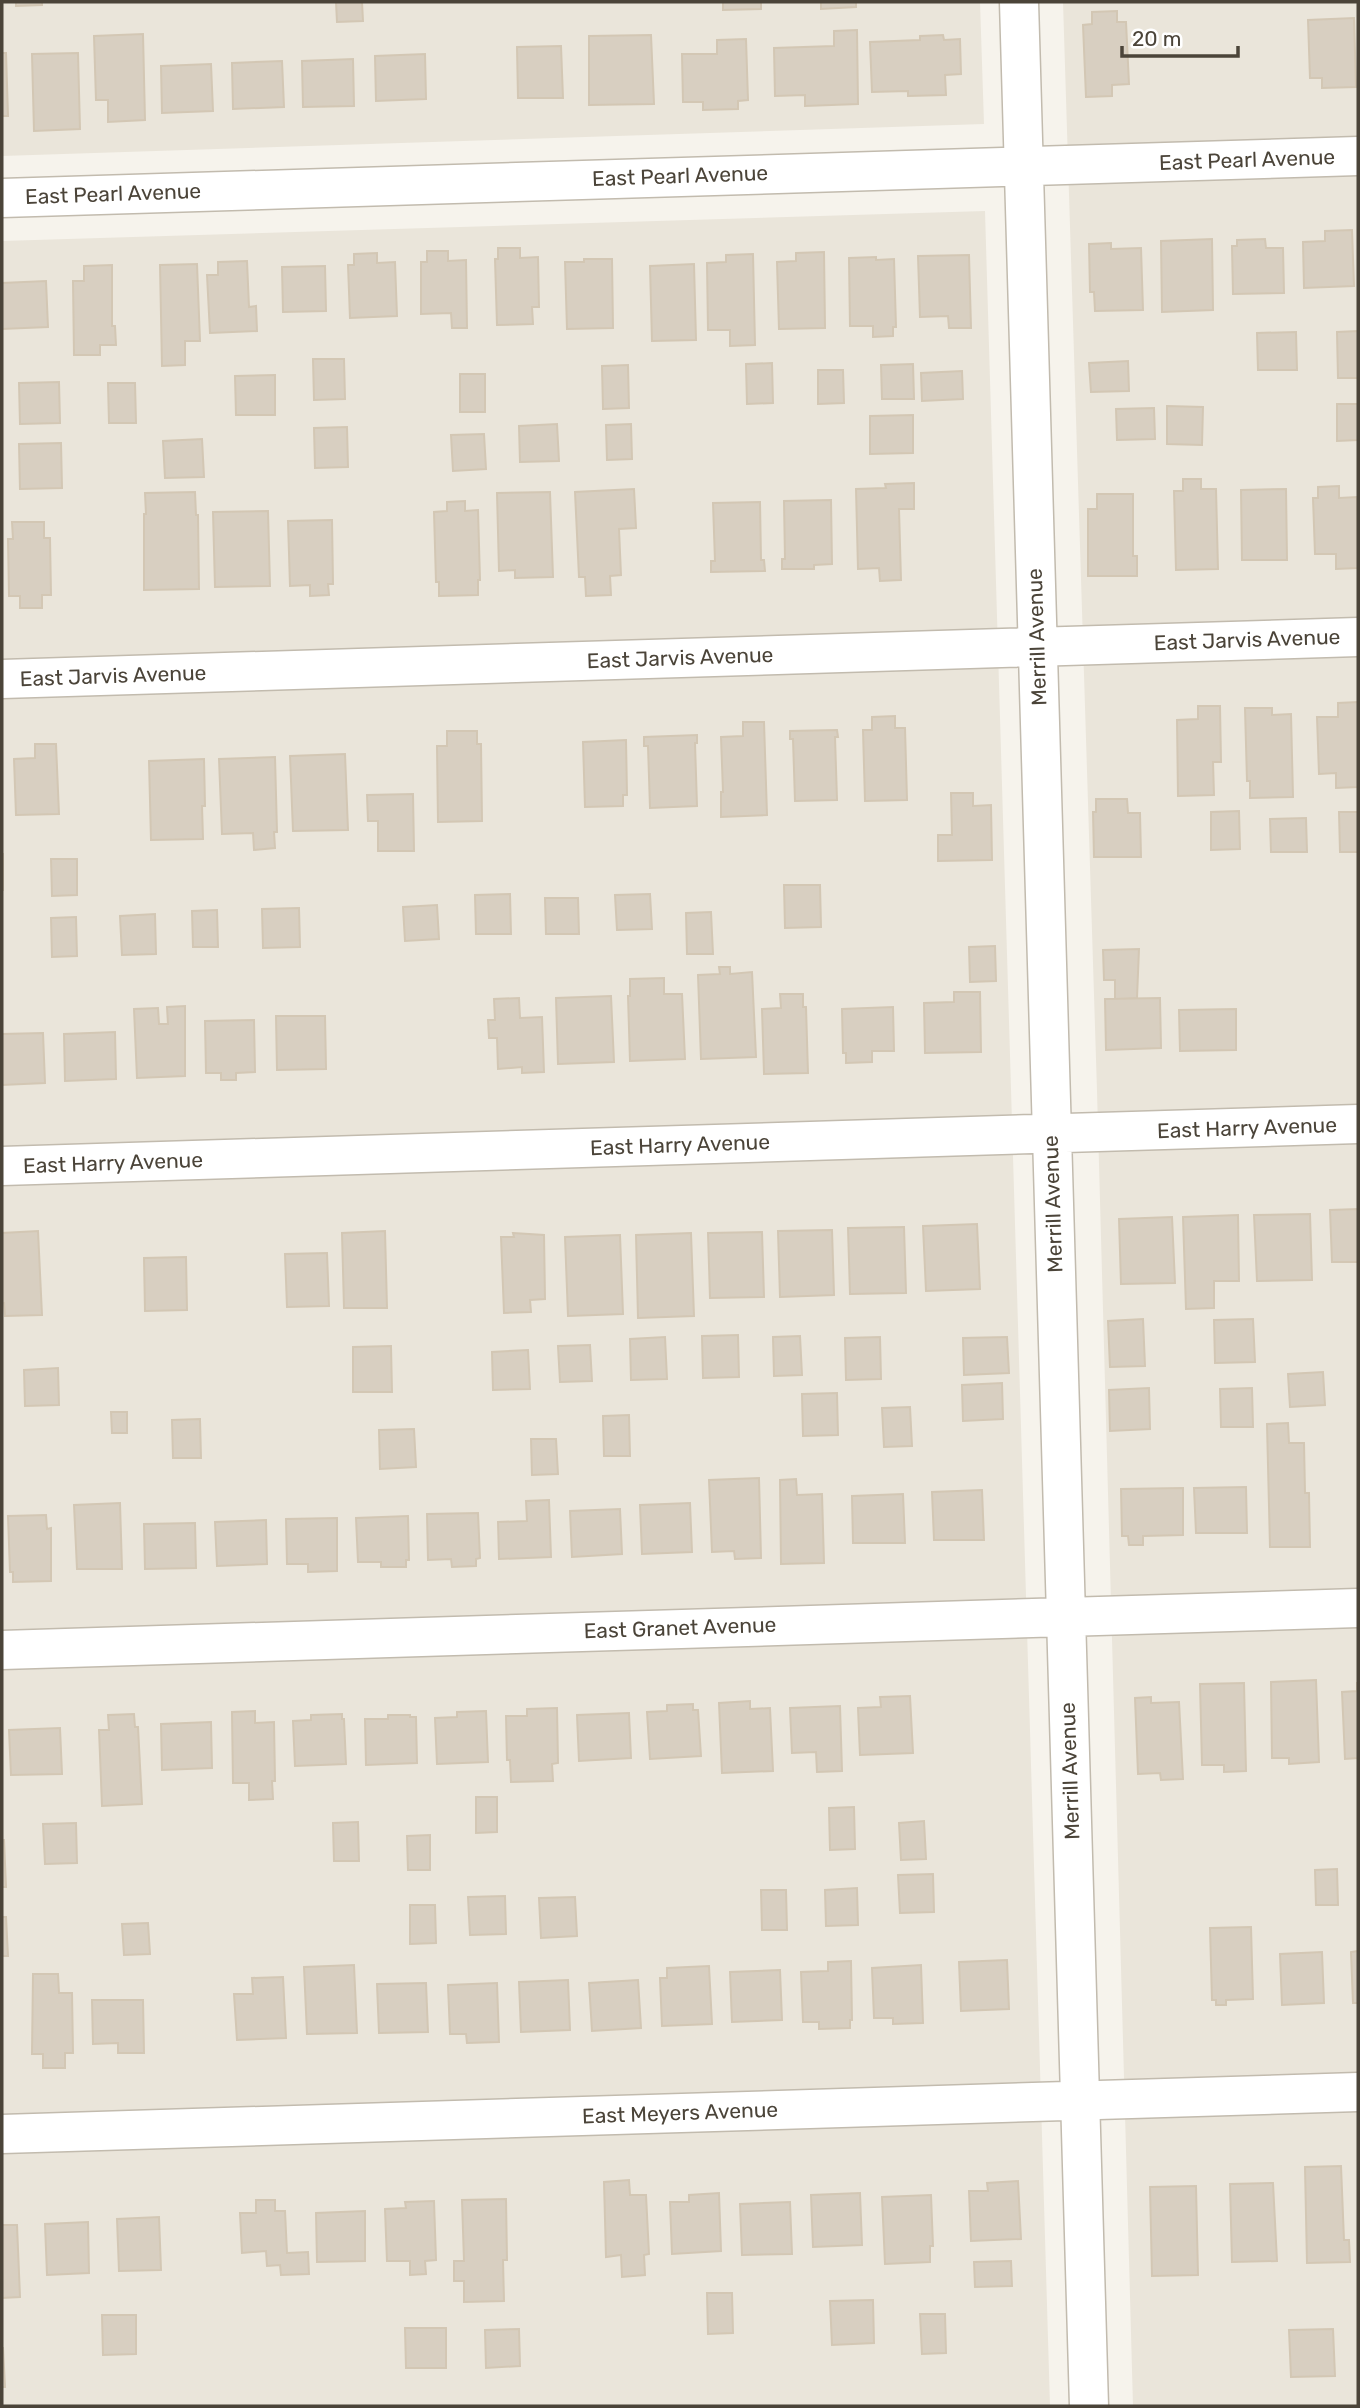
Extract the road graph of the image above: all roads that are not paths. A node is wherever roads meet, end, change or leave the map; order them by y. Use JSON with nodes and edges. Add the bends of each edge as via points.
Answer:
{"nodes":[{"id":1,"x":1019,"y":2,"type":"edge"},
{"id":2,"x":1358,"y":156,"type":"edge"},
{"id":3,"x":1025,"y":166,"type":"junction"},
{"id":4,"x":2,"y":198,"type":"edge"},
{"id":5,"x":1358,"y":636,"type":"edge"},
{"id":6,"x":1037,"y":646,"type":"junction"},
{"id":7,"x":2,"y":679,"type":"edge"},
{"id":8,"x":1358,"y":1124,"type":"edge"},
{"id":9,"x":1051,"y":1134,"type":"junction"},
{"id":10,"x":2,"y":1166,"type":"edge"},
{"id":11,"x":1358,"y":1608,"type":"edge"},
{"id":12,"x":1065,"y":1616,"type":"junction"},
{"id":13,"x":2,"y":1650,"type":"edge"},
{"id":14,"x":1358,"y":2092,"type":"edge"},
{"id":15,"x":1079,"y":2100,"type":"junction"},
{"id":16,"x":2,"y":2134,"type":"edge"},
{"id":17,"x":1089,"y":2406,"type":"edge"}],
"edges":[{"from":1,"to":3,"type":"street","name":"Merrill Avenue"},
{"from":2,"to":3,"type":"street","name":"East Pearl Avenue"},
{"from":3,"to":4,"type":"street","name":"East Pearl Avenue"},
{"from":3,"to":6,"type":"street","name":"Merrill Avenue"},
{"from":5,"to":6,"type":"street","name":"East Jarvis Avenue"},
{"from":6,"to":7,"type":"street","name":"East Jarvis Avenue"},
{"from":6,"to":9,"type":"street","name":"Merrill Avenue"},
{"from":8,"to":9,"type":"street","name":"East Harry Avenue"},
{"from":9,"to":10,"type":"street","name":"East Harry Avenue"},
{"from":9,"to":12,"type":"street","name":"Merrill Avenue"},
{"from":11,"to":12,"type":"street","name":"East Granet Avenue"},
{"from":12,"to":13,"type":"street","name":"East Granet Avenue"},
{"from":12,"to":15,"type":"street","name":"Merrill Avenue"},
{"from":14,"to":15,"type":"street","name":"East Meyers Avenue"},
{"from":15,"to":16,"type":"street","name":"East Meyers Avenue"},
{"from":15,"to":17,"type":"street","name":"Merrill Avenue"}]}
